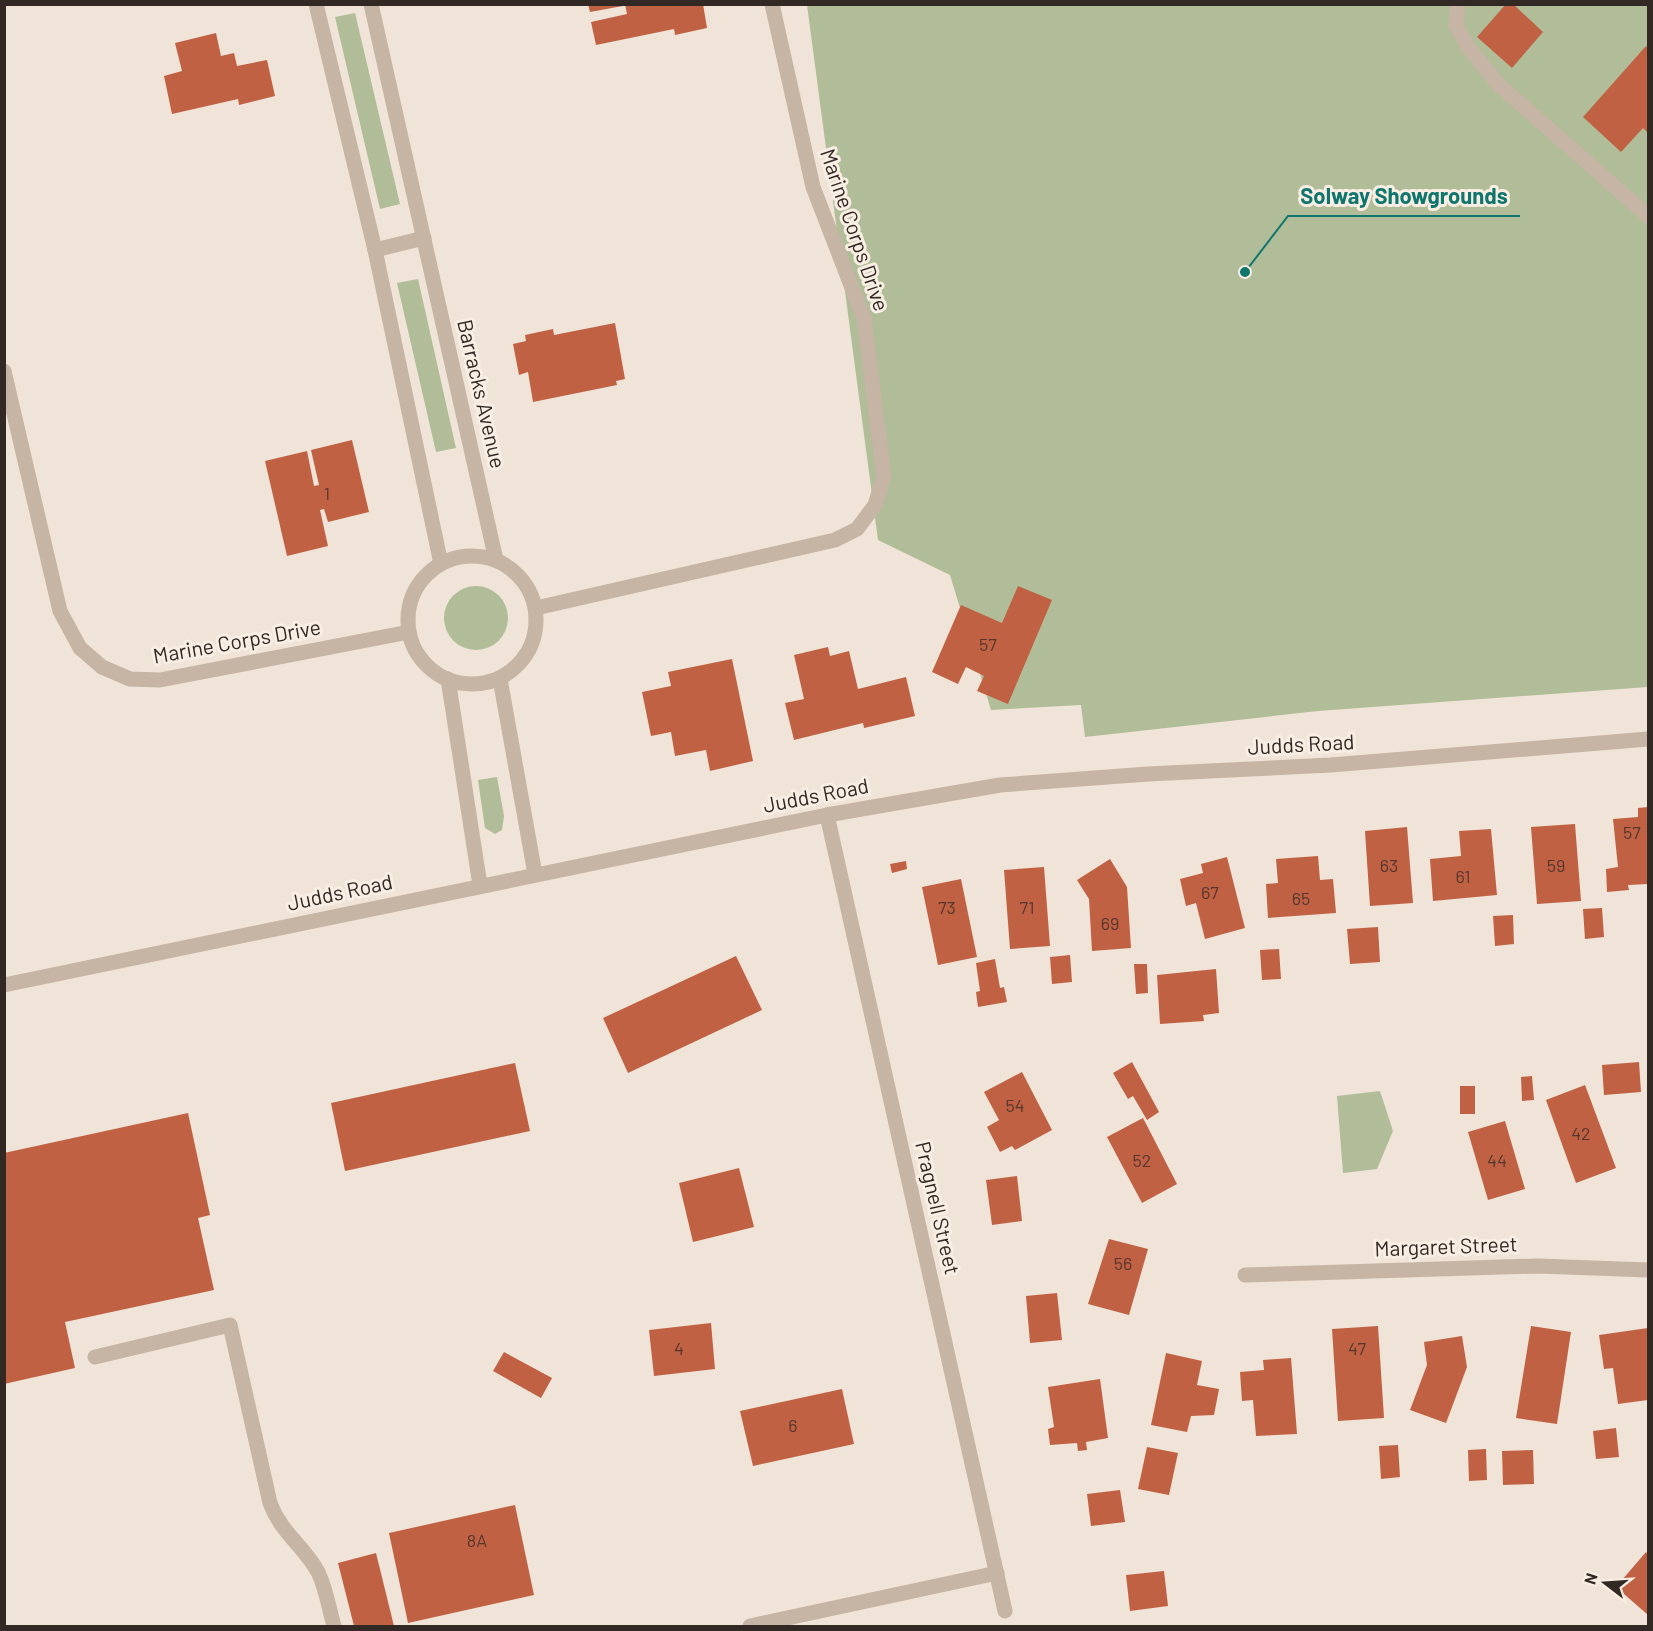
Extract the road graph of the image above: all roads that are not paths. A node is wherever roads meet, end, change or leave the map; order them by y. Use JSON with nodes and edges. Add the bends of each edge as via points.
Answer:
{"nodes":[{"id":1,"x":316,"y":4,"type":"edge"},
{"id":2,"x":371,"y":4,"type":"edge"},
{"id":3,"x":772,"y":4,"type":"edge"},
{"id":4,"x":1458,"y":4,"type":"edge"},
{"id":5,"x":1648,"y":216,"type":"edge"},
{"id":6,"x":424,"y":238,"type":"junction"},
{"id":7,"x":375,"y":250,"type":"junction"},
{"id":8,"x":4,"y":371,"type":"edge"},
{"id":9,"x":496,"y":560,"type":"junction"},
{"id":10,"x":441,"y":564,"type":"junction"},
{"id":11,"x":536,"y":608,"type":"junction"},
{"id":12,"x":409,"y":632,"type":"junction"},
{"id":13,"x":500,"y":679,"type":"junction"},
{"id":14,"x":448,"y":680,"type":"junction"},
{"id":15,"x":1648,"y":739,"type":"edge"},
{"id":16,"x":827,"y":815,"type":"junction"},
{"id":17,"x":535,"y":874,"type":"junction"},
{"id":18,"x":480,"y":885,"type":"junction"},
{"id":19,"x":4,"y":986,"type":"edge"},
{"id":20,"x":1648,"y":1270,"type":"edge"},
{"id":21,"x":1245,"y":1275,"type":"dead end"},
{"id":22,"x":95,"y":1357,"type":"dead end"},
{"id":23,"x":997,"y":1573,"type":"junction"},
{"id":24,"x":1005,"y":1611,"type":"dead end"},
{"id":25,"x":334,"y":1626,"type":"edge"},
{"id":26,"x":750,"y":1626,"type":"edge"}],
"edges":[{"from":1,"to":7,"type":"street"},
{"from":2,"to":6,"type":"street","name":"Barracks Avenue"},
{"from":3,"to":11,"type":"street","name":"Marine Corps Drive","via":[[813,187],[864,319],[884,476],[875,505],[857,529],[835,540]]},
{"from":4,"to":5,"type":"street","via":[[1456,26],[1498,84]]},
{"from":6,"to":7,"type":"street"},
{"from":6,"to":9,"type":"street","name":"Barracks Avenue"},
{"from":7,"to":10,"type":"street"},
{"from":8,"to":12,"type":"street","name":"Marine Corps Drive","via":[[60,611],[80,648],[102,667],[130,679],[160,680]]},
{"from":9,"to":10,"type":"street","via":[[475,555]]},
{"from":9,"to":11,"type":"street","via":[[514,571],[528,587]]},
{"from":10,"to":12,"type":"street","via":[[418,584],[410,604]]},
{"from":11,"to":13,"type":"street","via":[[536,630],[529,651],[517,667]]},
{"from":12,"to":14,"type":"street","via":[[423,663]]},
{"from":13,"to":14,"type":"street","via":[[480,684]]},
{"from":13,"to":17,"type":"street"},
{"from":14,"to":18,"type":"street"},
{"from":15,"to":16,"type":"street","name":"Judds Road","via":[[1000,786]]},
{"from":16,"to":17,"type":"street","name":"Judds Road"},
{"from":16,"to":23,"type":"street","name":"Pragnell Street"},
{"from":17,"to":18,"type":"street","name":"Judds Road"},
{"from":18,"to":19,"type":"street","name":"Judds Road"},
{"from":20,"to":21,"type":"street","name":"Margaret Street","via":[[1538,1266]]},
{"from":22,"to":25,"type":"street","via":[[230,1325],[270,1503],[280,1526],[318,1572]]},
{"from":23,"to":24,"type":"street","name":"Pragnell Street"},
{"from":23,"to":26,"type":"street"}]}
